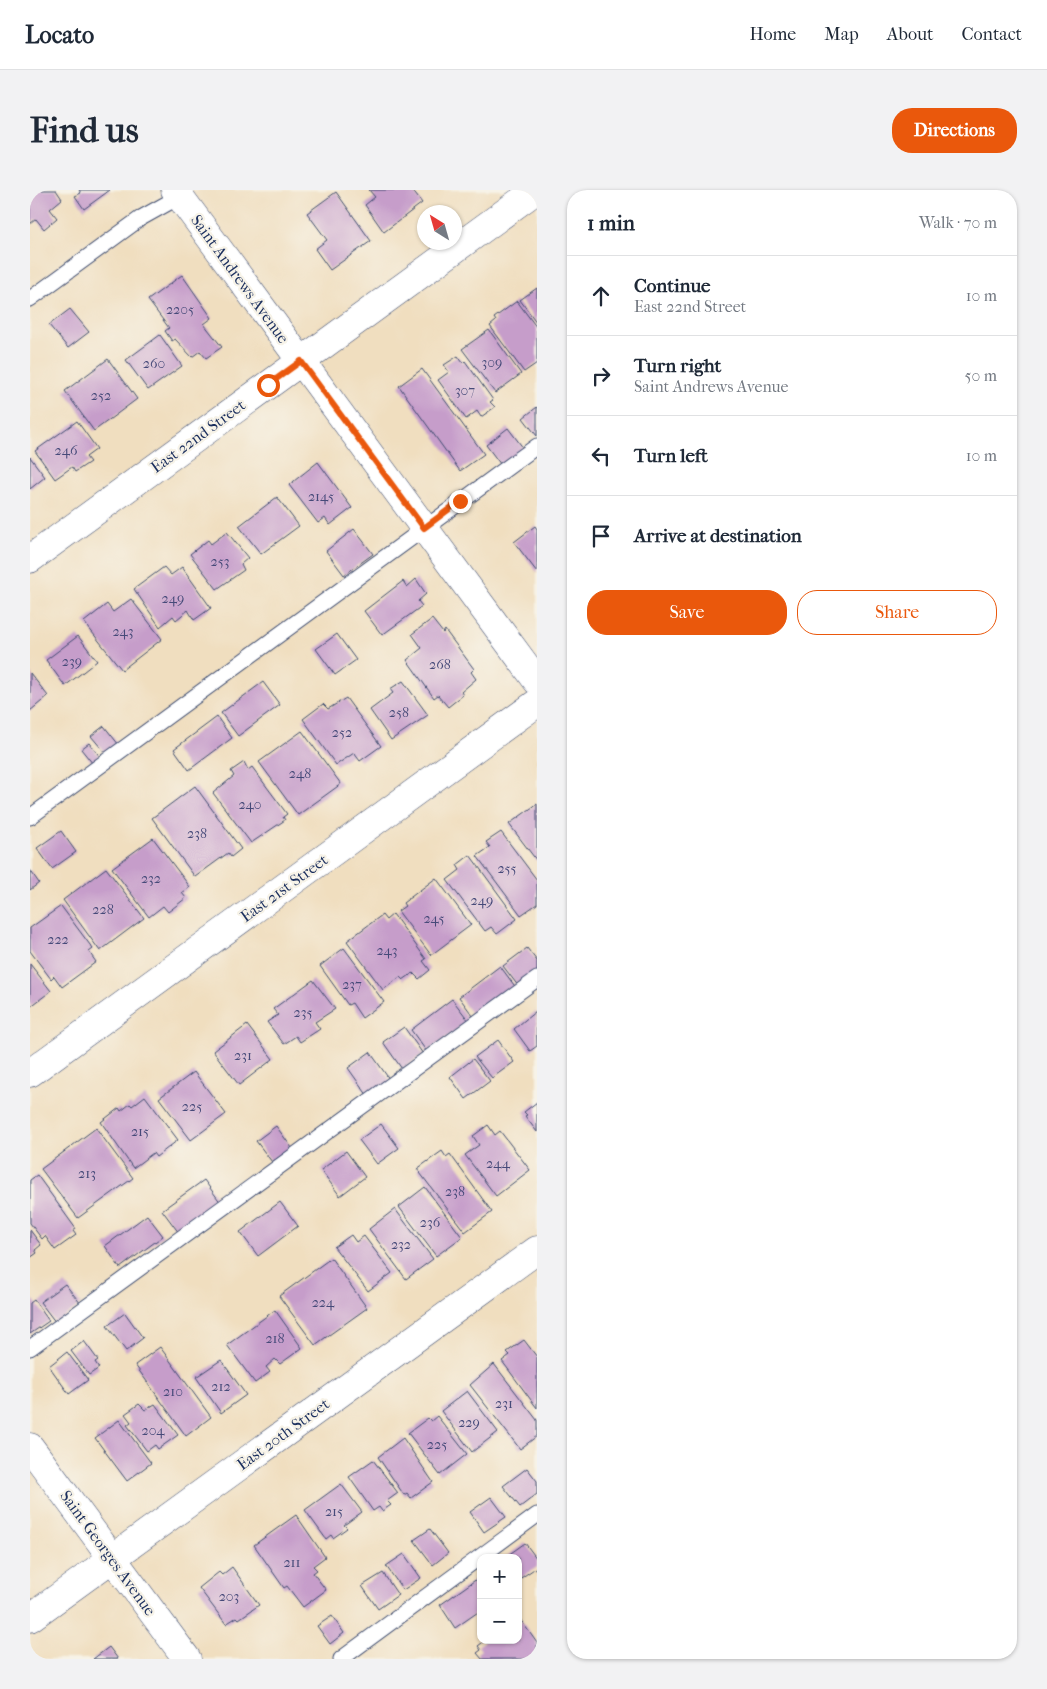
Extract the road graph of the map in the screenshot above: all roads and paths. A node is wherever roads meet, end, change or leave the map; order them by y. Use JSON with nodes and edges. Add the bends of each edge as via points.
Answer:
{"nodes":[{"id":1,"x":536,"y":190,"type":"edge"},
{"id":2,"x":181,"y":192,"type":"edge"},
{"id":3,"x":30,"y":299,"type":"edge"},
{"id":4,"x":301,"y":361,"type":"junction"},
{"id":5,"x":537,"y":446,"type":"edge"},
{"id":6,"x":424,"y":528,"type":"junction"},
{"id":7,"x":30,"y":559,"type":"edge"},
{"id":8,"x":537,"y":681,"type":"edge"},
{"id":9,"x":537,"y":703,"type":"edge"},
{"id":10,"x":30,"y":817,"type":"edge"},
{"id":11,"x":537,"y":979,"type":"edge"},
{"id":12,"x":30,"y":1073,"type":"edge"},
{"id":13,"x":537,"y":1250,"type":"edge"},
{"id":14,"x":30,"y":1348,"type":"edge"},
{"id":15,"x":30,"y":1447,"type":"edge"},
{"id":16,"x":537,"y":1515,"type":"edge"},
{"id":17,"x":112,"y":1558,"type":"junction"},
{"id":18,"x":30,"y":1618,"type":"edge"},
{"id":19,"x":187,"y":1659,"type":"edge"},
{"id":20,"x":341,"y":1659,"type":"edge"}],
"edges":[{"from":1,"to":4,"type":"street","name":"East 22nd Street"},
{"from":2,"to":3,"type":"lane"},
{"from":2,"to":4,"type":"street","name":"Saint Andrews Avenue"},
{"from":4,"to":6,"type":"street","name":"Saint Andrews Avenue"},
{"from":4,"to":7,"type":"street","name":"East 22nd Street"},
{"from":5,"to":6,"type":"lane"},
{"from":6,"to":8,"type":"street","name":"Saint Andrews Avenue"},
{"from":6,"to":10,"type":"lane"},
{"from":9,"to":12,"type":"street","name":"East 21st Street"},
{"from":11,"to":14,"type":"lane"},
{"from":13,"to":17,"type":"street","name":"East 20th Street"},
{"from":15,"to":17,"type":"street","name":"Saint Georges Avenue"},
{"from":16,"to":20,"type":"lane"},
{"from":17,"to":18,"type":"street","name":"East 20th Street"},
{"from":17,"to":19,"type":"street","name":"Saint Georges Avenue"}]}
